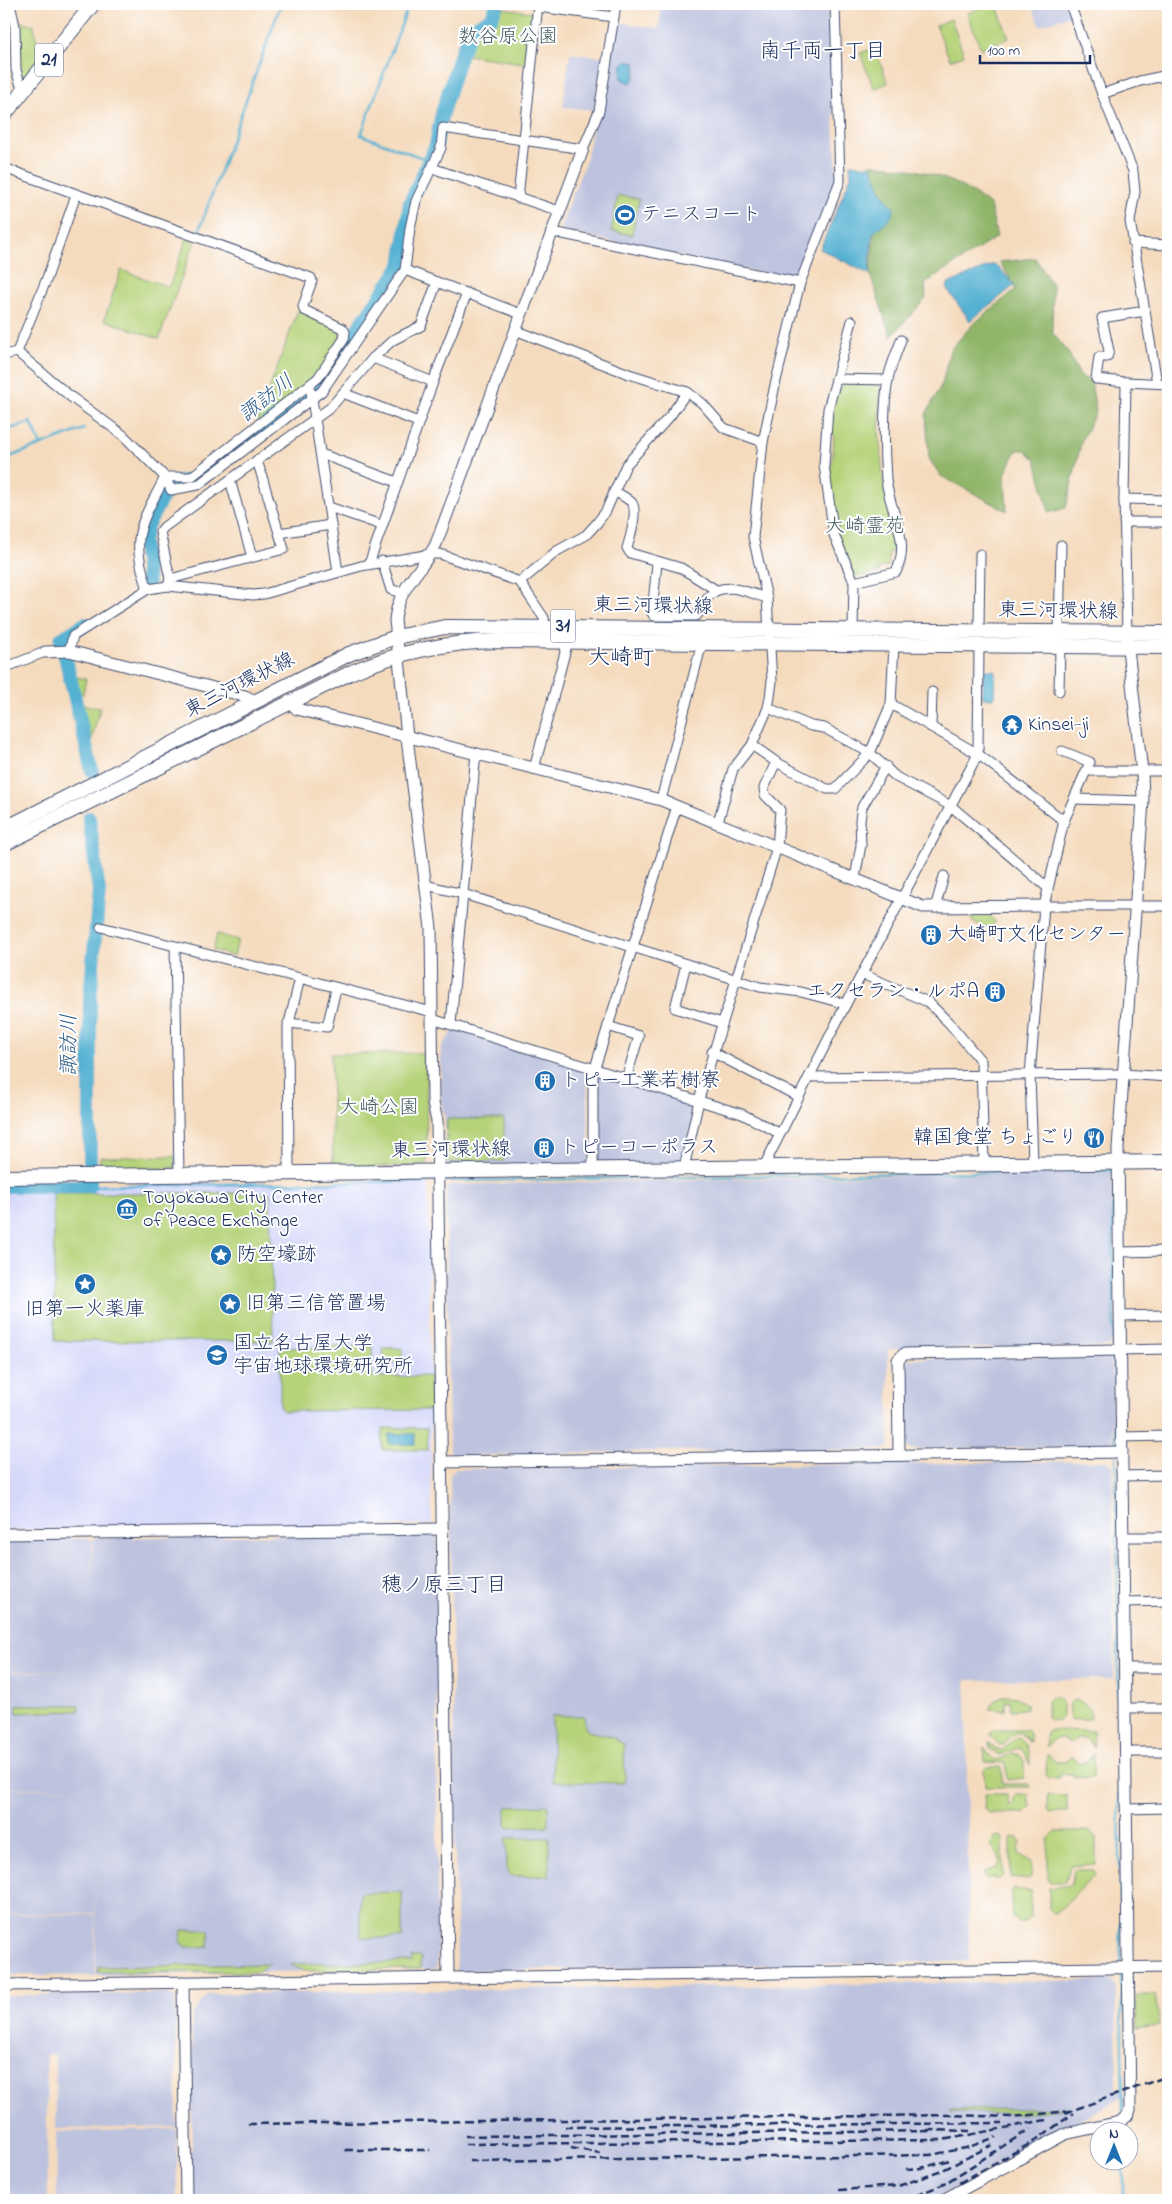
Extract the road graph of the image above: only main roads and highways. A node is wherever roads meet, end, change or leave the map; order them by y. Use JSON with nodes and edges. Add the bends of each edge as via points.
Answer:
{"nodes":[{"id":1,"x":93,"y":4,"type":"edge"},
{"id":2,"x":4,"y":115,"type":"edge"},
{"id":3,"x":1168,"y":633,"type":"edge"},
{"id":4,"x":1059,"y":639,"type":"junction"},
{"id":5,"x":1127,"y":640,"type":"junction"},
{"id":6,"x":1168,"y":647,"type":"edge"},
{"id":7,"x":4,"y":830,"type":"edge"},
{"id":8,"x":4,"y":844,"type":"edge"},
{"id":9,"x":1168,"y":1162,"type":"edge"},
{"id":10,"x":4,"y":1177,"type":"edge"}],
"edges":[{"from":1,"to":2,"type":"main road","number":"21"},
{"from":3,"to":5,"type":"main road","name":"東三河環状線","number":"31"},
{"from":4,"to":5,"type":"main road","name":"東三河環状線","number":"31"},
{"from":4,"to":7,"type":"main road","name":"東三河環状線","number":"31","via":[[979,630],[445,627],[396,637],[349,654]]},
{"from":4,"to":8,"type":"main road","name":"東三河環状線","number":"31","via":[[979,645],[568,641],[475,641],[437,645],[397,654],[352,672]]},
{"from":5,"to":6,"type":"main road","name":"東三河環状線","number":"31"},
{"from":9,"to":10,"type":"main road","name":"東三河環状線"}]}
